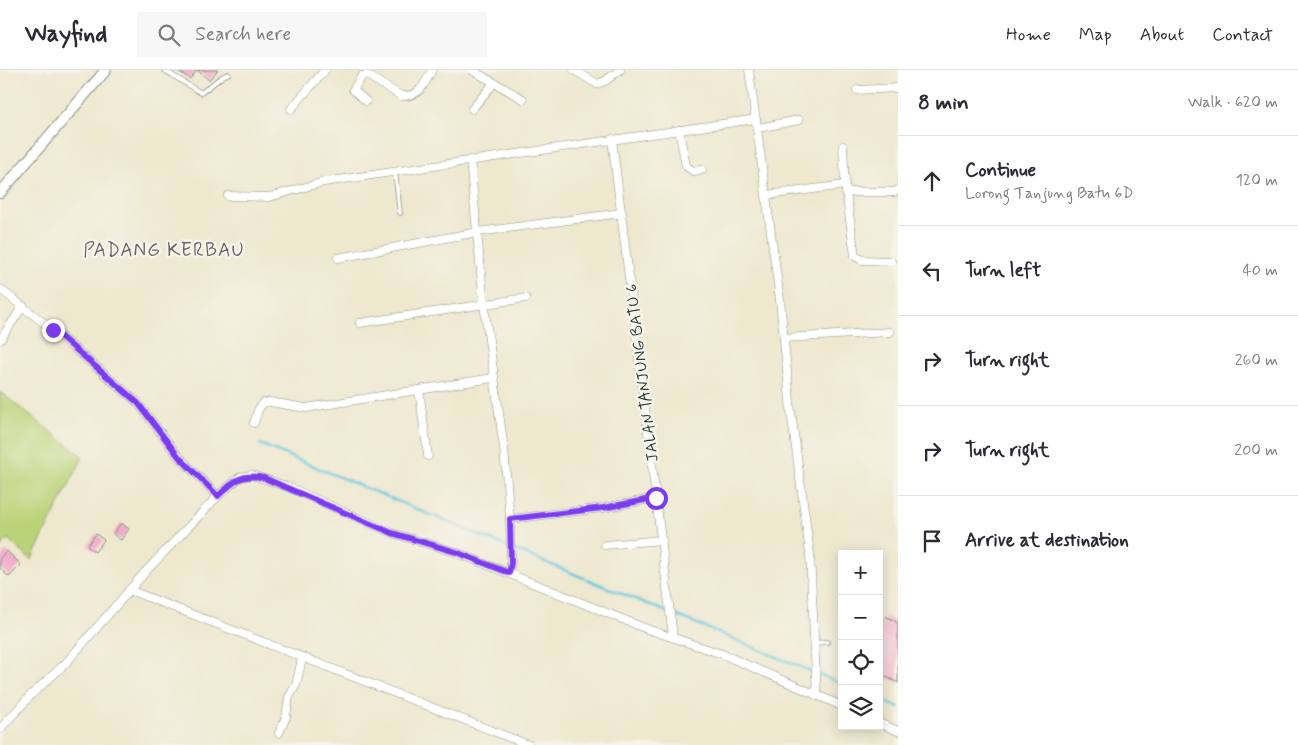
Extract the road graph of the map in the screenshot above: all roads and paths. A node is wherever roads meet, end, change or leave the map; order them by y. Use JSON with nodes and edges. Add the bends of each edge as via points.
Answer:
{"nodes":[{"id":1,"x":106,"y":70,"type":"edge"},
{"id":2,"x":164,"y":70,"type":"edge"},
{"id":3,"x":325,"y":70,"type":"edge"},
{"id":4,"x":432,"y":70,"type":"edge"},
{"id":5,"x":472,"y":70,"type":"edge"},
{"id":6,"x":574,"y":70,"type":"edge"},
{"id":7,"x":620,"y":70,"type":"edge"},
{"id":8,"x":749,"y":70,"type":"edge"},
{"id":9,"x":228,"y":74,"type":"dead end"},
{"id":10,"x":494,"y":83,"type":"junction"},
{"id":11,"x":898,"y":88,"type":"edge"},
{"id":12,"x":857,"y":90,"type":"dead end"},
{"id":13,"x":523,"y":99,"type":"dead end"},
{"id":14,"x":366,"y":101,"type":"dead end"},
{"id":15,"x":291,"y":109,"type":"dead end"},
{"id":16,"x":472,"y":109,"type":"dead end"},
{"id":17,"x":756,"y":119,"type":"junction"},
{"id":18,"x":799,"y":120,"type":"dead end"},
{"id":19,"x":758,"y":128,"type":"junction"},
{"id":20,"x":679,"y":130,"type":"junction"},
{"id":21,"x":612,"y":140,"type":"junction"},
{"id":22,"x":843,"y":146,"type":"dead end"},
{"id":23,"x":470,"y":160,"type":"junction"},
{"id":24,"x":702,"y":170,"type":"dead end"},
{"id":25,"x":395,"y":172,"type":"junction"},
{"id":26,"x":2,"y":186,"type":"edge"},
{"id":27,"x":846,"y":189,"type":"junction"},
{"id":28,"x":898,"y":190,"type":"edge"},
{"id":29,"x":766,"y":195,"type":"junction"},
{"id":30,"x":228,"y":196,"type":"dead end"},
{"id":31,"x":400,"y":213,"type":"dead end"},
{"id":32,"x":622,"y":213,"type":"junction"},
{"id":33,"x":478,"y":232,"type":"junction"},
{"id":34,"x":338,"y":258,"type":"dead end"},
{"id":35,"x":891,"y":262,"type":"dead end"},
{"id":36,"x":0,"y":289,"type":"edge"},
{"id":37,"x":526,"y":298,"type":"dead end"},
{"id":38,"x":484,"y":304,"type":"junction"},
{"id":39,"x":23,"y":306,"type":"junction"},
{"id":40,"x":360,"y":323,"type":"dead end"},
{"id":41,"x":890,"y":332,"type":"dead end"},
{"id":42,"x":784,"y":338,"type":"junction"},
{"id":43,"x":0,"y":340,"type":"edge"},
{"id":44,"x":493,"y":378,"type":"junction"},
{"id":45,"x":419,"y":390,"type":"junction"},
{"id":46,"x":254,"y":423,"type":"dead end"},
{"id":47,"x":428,"y":456,"type":"dead end"},
{"id":48,"x":218,"y":496,"type":"junction"},
{"id":49,"x":656,"y":498,"type":"junction"},
{"id":50,"x":510,"y":519,"type":"junction"},
{"id":51,"x":662,"y":540,"type":"junction"},
{"id":52,"x":605,"y":545,"type":"dead end"},
{"id":53,"x":509,"y":573,"type":"junction"},
{"id":54,"x":129,"y":590,"type":"junction"},
{"id":55,"x":673,"y":637,"type":"junction"},
{"id":56,"x":827,"y":642,"type":"dead end"},
{"id":57,"x":815,"y":646,"type":"junction"},
{"id":58,"x":301,"y":664,"type":"junction"},
{"id":59,"x":817,"y":692,"type":"junction"},
{"id":60,"x":838,"y":704,"type":"edge"},
{"id":61,"x":883,"y":725,"type":"edge"},
{"id":62,"x":0,"y":729,"type":"edge"},
{"id":63,"x":898,"y":731,"type":"edge"},
{"id":64,"x":278,"y":733,"type":"dead end"},
{"id":65,"x":529,"y":745,"type":"edge"}],
"edges":[{"from":1,"to":26,"type":"street"},
{"from":2,"to":9,"type":"lane","via":[[201,93]]},
{"from":3,"to":15,"type":"street"},
{"from":4,"to":14,"type":"street","via":[[419,92],[407,96],[401,96],[367,75],[362,76],[353,90]]},
{"from":5,"to":10,"type":"street"},
{"from":6,"to":7,"type":"street","via":[[597,84]]},
{"from":8,"to":17,"type":"street"},
{"from":10,"to":13,"type":"street"},
{"from":10,"to":16,"type":"street"},
{"from":11,"to":12,"type":"street"},
{"from":17,"to":19,"type":"street"},
{"from":17,"to":20,"type":"street"},
{"from":18,"to":19,"type":"street"},
{"from":19,"to":29,"type":"street"},
{"from":20,"to":21,"type":"street"},
{"from":20,"to":24,"type":"street","via":[[686,166],[693,171]]},
{"from":21,"to":23,"type":"street"},
{"from":21,"to":32,"type":"street","name":"JALAN TANJUNG BATU 6"},
{"from":22,"to":27,"type":"street"},
{"from":23,"to":25,"type":"street"},
{"from":23,"to":33,"type":"street"},
{"from":25,"to":30,"type":"street","via":[[324,182],[270,197]]},
{"from":25,"to":31,"type":"lane"},
{"from":27,"to":28,"type":"street"},
{"from":27,"to":29,"type":"street"},
{"from":27,"to":35,"type":"street","via":[[855,256],[862,260]]},
{"from":29,"to":42,"type":"street"},
{"from":32,"to":33,"type":"street"},
{"from":32,"to":49,"type":"street","name":"JALAN TANJUNG BATU 6"},
{"from":33,"to":34,"type":"street"},
{"from":33,"to":38,"type":"street"},
{"from":36,"to":39,"type":"street"},
{"from":37,"to":38,"type":"street"},
{"from":38,"to":40,"type":"street"},
{"from":38,"to":44,"type":"street"},
{"from":39,"to":43,"type":"street"},
{"from":39,"to":48,"type":"street","via":[[138,403],[186,465]]},
{"from":41,"to":42,"type":"street"},
{"from":42,"to":57,"type":"street","via":[[810,554]]},
{"from":44,"to":45,"type":"street"},
{"from":44,"to":50,"type":"street"},
{"from":45,"to":46,"type":"street","via":[[306,408],[263,403]]},
{"from":45,"to":47,"type":"street"},
{"from":48,"to":53,"type":"street","via":[[240,477],[264,478],[392,533],[456,552]]},
{"from":48,"to":54,"type":"street"},
{"from":49,"to":50,"type":"street"},
{"from":49,"to":51,"type":"street","name":"JALAN TANJUNG BATU 6"},
{"from":50,"to":53,"type":"street"},
{"from":51,"to":52,"type":"street"},
{"from":51,"to":55,"type":"street","name":"JALAN TANJUNG BATU 6"},
{"from":53,"to":55,"type":"street"},
{"from":54,"to":58,"type":"street"},
{"from":54,"to":62,"type":"street","via":[[65,664]]},
{"from":55,"to":59,"type":"street"},
{"from":56,"to":57,"type":"lane"},
{"from":57,"to":59,"type":"street"},
{"from":58,"to":64,"type":"street","via":[[289,697],[286,717]]},
{"from":58,"to":65,"type":"street"},
{"from":59,"to":60,"type":"street"},
{"from":61,"to":63,"type":"street"}]}
